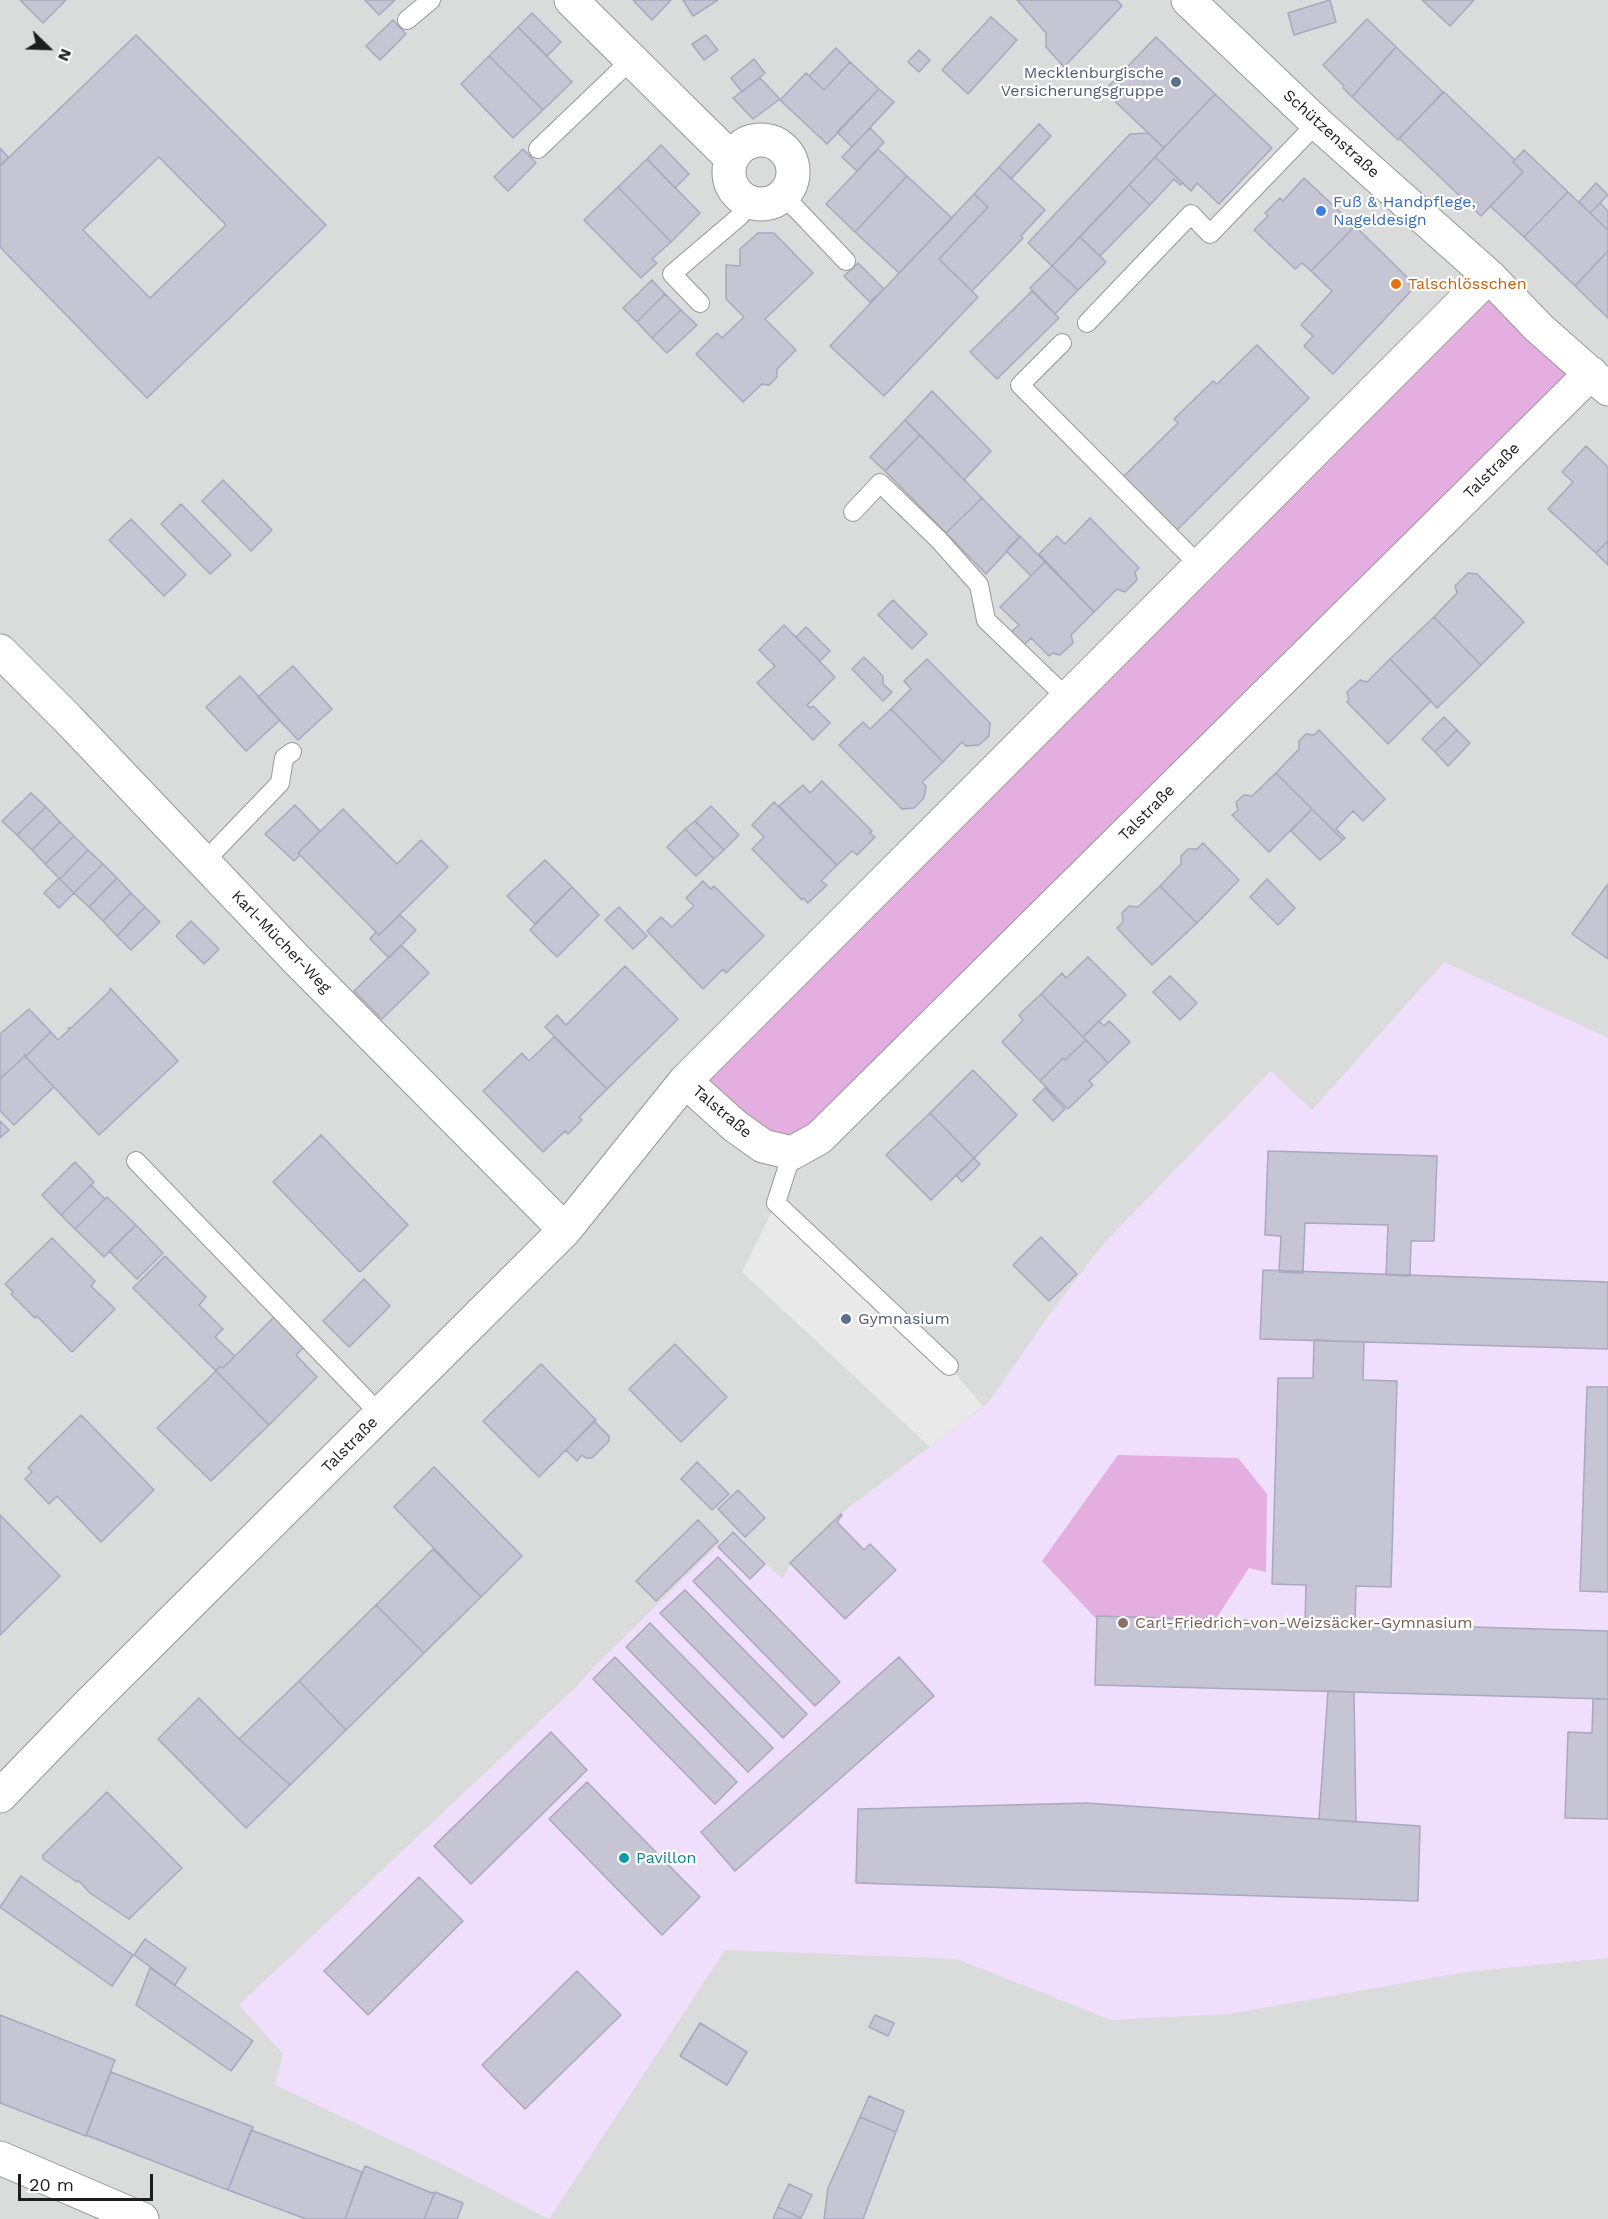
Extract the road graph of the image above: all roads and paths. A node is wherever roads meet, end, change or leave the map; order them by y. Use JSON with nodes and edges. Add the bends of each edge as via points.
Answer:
{"nodes":[{"id":1,"x":431,"y":0,"type":"edge"},
{"id":2,"x":571,"y":0,"type":"edge"},
{"id":3,"x":1188,"y":0,"type":"edge"},
{"id":4,"x":407,"y":20,"type":"dead end"},
{"id":5,"x":631,"y":60,"type":"junction"},
{"id":6,"x":1317,"y":123,"type":"junction"},
{"id":7,"x":538,"y":149,"type":"dead end"},
{"id":8,"x":731,"y":158,"type":"junction"},
{"id":9,"x":783,"y":195,"type":"junction"},
{"id":10,"x":749,"y":202,"type":"junction"},
{"id":11,"x":846,"y":261,"type":"dead end"},
{"id":12,"x":1489,"y":276,"type":"junction"},
{"id":13,"x":700,"y":303,"type":"dead end"},
{"id":14,"x":1087,"y":323,"type":"dead end"},
{"id":15,"x":1062,"y":343,"type":"dead end"},
{"id":16,"x":1599,"y":381,"type":"edge"},
{"id":17,"x":853,"y":512,"type":"dead end"},
{"id":18,"x":1200,"y":566,"type":"junction"},
{"id":19,"x":0,"y":651,"type":"edge"},
{"id":20,"x":1067,"y":698,"type":"junction"},
{"id":21,"x":292,"y":752,"type":"dead end"},
{"id":22,"x":204,"y":862,"type":"junction"},
{"id":23,"x":685,"y":1081,"type":"junction"},
{"id":24,"x":792,"y":1153,"type":"junction"},
{"id":25,"x":136,"y":1161,"type":"dead end"},
{"id":26,"x":565,"y":1230,"type":"junction"},
{"id":27,"x":949,"y":1366,"type":"dead end"},
{"id":28,"x":380,"y":1414,"type":"junction"},
{"id":29,"x":0,"y":1796,"type":"edge"},
{"id":30,"x":0,"y":2158,"type":"edge"},
{"id":31,"x":142,"y":2219,"type":"edge"}],
"edges":[{"from":1,"to":4,"type":"lane"},
{"from":2,"to":5,"type":"street"},
{"from":3,"to":6,"type":"street","name":"Schützenstraße"},
{"from":5,"to":7,"type":"lane"},
{"from":5,"to":8,"type":"street"},
{"from":6,"to":12,"type":"street","name":"Schützenstraße"},
{"from":6,"to":14,"type":"lane","via":[[1210,234],[1191,214]]},
{"from":8,"to":9,"type":"street","via":[[742,145],[754,140],[769,140],[786,151],[794,166],[791,187]]},
{"from":8,"to":10,"type":"street","via":[[729,182],[740,198]]},
{"from":9,"to":10,"type":"street","via":[[778,201],[760,206]]},
{"from":9,"to":11,"type":"lane"},
{"from":10,"to":13,"type":"lane","via":[[740,216],[672,274]]},
{"from":12,"to":16,"type":"street","name":"Schützenstraße"},
{"from":12,"to":18,"type":"street","name":"Talstraße"},
{"from":15,"to":18,"type":"lane","via":[[1020,385]]},
{"from":16,"to":24,"type":"street","name":"Talstraße","via":[[819,1138]]},
{"from":17,"to":20,"type":"lane","via":[[880,483],[979,585],[986,620]]},
{"from":18,"to":20,"type":"street","name":"Talstraße"},
{"from":19,"to":22,"type":"street","name":"Karl-Mücher-Weg"},
{"from":20,"to":23,"type":"street","name":"Talstraße"},
{"from":21,"to":22,"type":"lane","via":[[284,758],[280,783]]},
{"from":22,"to":26,"type":"street","name":"Karl-Mücher-Weg"},
{"from":23,"to":24,"type":"street","name":"Talstraße","via":[[763,1146]]},
{"from":23,"to":26,"type":"street","name":"Talstraße"},
{"from":24,"to":27,"type":"lane","via":[[776,1203]]},
{"from":25,"to":28,"type":"lane"},
{"from":26,"to":28,"type":"street","name":"Talstraße"},
{"from":28,"to":29,"type":"street","name":"Talstraße"},
{"from":30,"to":31,"type":"street"}]}
